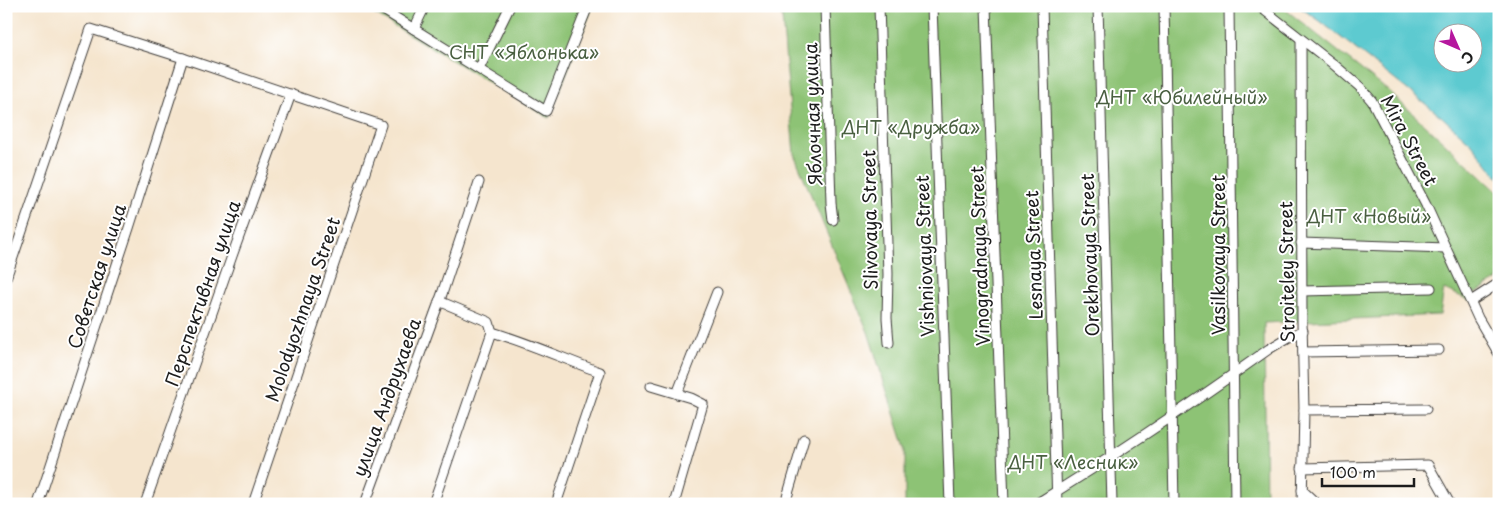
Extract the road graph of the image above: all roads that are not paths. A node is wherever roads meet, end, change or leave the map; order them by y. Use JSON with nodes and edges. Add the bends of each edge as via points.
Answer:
{"nodes":[{"id":1,"x":377,"y":6,"type":"edge"},
{"id":2,"x":424,"y":6,"type":"edge"},
{"id":3,"x":510,"y":6,"type":"edge"},
{"id":4,"x":588,"y":6,"type":"edge"},
{"id":5,"x":825,"y":6,"type":"edge"},
{"id":6,"x":879,"y":6,"type":"edge"},
{"id":7,"x":932,"y":6,"type":"edge"},
{"id":8,"x":986,"y":6,"type":"edge"},
{"id":9,"x":1042,"y":6,"type":"edge"},
{"id":10,"x":1098,"y":6,"type":"edge"},
{"id":11,"x":1164,"y":6,"type":"edge"},
{"id":12,"x":1229,"y":6,"type":"edge"},
{"id":13,"x":1259,"y":6,"type":"edge"},
{"id":14,"x":414,"y":29,"type":"junction"},
{"id":15,"x":1301,"y":40,"type":"junction"},
{"id":16,"x":183,"y":58,"type":"junction"},
{"id":17,"x":479,"y":69,"type":"junction"},
{"id":18,"x":291,"y":94,"type":"junction"},
{"id":19,"x":480,"y":182,"type":"dead end"},
{"id":20,"x":833,"y":220,"type":"dead end"},
{"id":21,"x":1301,"y":243,"type":"junction"},
{"id":22,"x":1446,"y":248,"type":"junction"},
{"id":23,"x":6,"y":278,"type":"edge"},
{"id":24,"x":1499,"y":283,"type":"edge"},
{"id":25,"x":1431,"y":288,"type":"dead end"},
{"id":26,"x":1302,"y":291,"type":"junction"},
{"id":27,"x":717,"y":292,"type":"dead end"},
{"id":28,"x":439,"y":301,"type":"junction"},
{"id":29,"x":1471,"y":301,"type":"junction"},
{"id":30,"x":1303,"y":331,"type":"junction"},
{"id":31,"x":492,"y":332,"type":"junction"},
{"id":32,"x":889,"y":343,"type":"dead end"},
{"id":33,"x":1439,"y":350,"type":"dead end"},
{"id":34,"x":1303,"y":352,"type":"junction"},
{"id":35,"x":1499,"y":354,"type":"edge"},
{"id":36,"x":1234,"y":374,"type":"junction"},
{"id":37,"x":651,"y":386,"type":"dead end"},
{"id":38,"x":678,"y":394,"type":"junction"},
{"id":39,"x":1426,"y":409,"type":"dead end"},
{"id":40,"x":1304,"y":410,"type":"junction"},
{"id":41,"x":1172,"y":416,"type":"junction"},
{"id":42,"x":804,"y":439,"type":"dead end"},
{"id":43,"x":1111,"y":457,"type":"junction"},
{"id":44,"x":1302,"y":468,"type":"junction"},
{"id":45,"x":1302,"y":490,"type":"junction"},
{"id":46,"x":1057,"y":492,"type":"junction"},
{"id":47,"x":38,"y":504,"type":"edge"},
{"id":48,"x":146,"y":504,"type":"edge"},
{"id":49,"x":253,"y":504,"type":"edge"},
{"id":50,"x":365,"y":504,"type":"edge"},
{"id":51,"x":433,"y":504,"type":"edge"},
{"id":52,"x":556,"y":504,"type":"edge"},
{"id":53,"x":674,"y":504,"type":"edge"},
{"id":54,"x":785,"y":504,"type":"edge"},
{"id":55,"x":950,"y":504,"type":"edge"},
{"id":56,"x":1004,"y":504,"type":"edge"},
{"id":57,"x":1036,"y":504,"type":"edge"},
{"id":58,"x":1057,"y":504,"type":"edge"},
{"id":59,"x":1112,"y":504,"type":"edge"},
{"id":60,"x":1174,"y":504,"type":"edge"},
{"id":61,"x":1235,"y":504,"type":"edge"},
{"id":62,"x":1302,"y":504,"type":"edge"},
{"id":63,"x":1317,"y":504,"type":"edge"},
{"id":64,"x":1450,"y":504,"type":"edge"}],
"edges":[{"from":1,"to":14,"type":"street"},
{"from":2,"to":14,"type":"street"},
{"from":3,"to":17,"type":"street"},
{"from":4,"to":17,"type":"street","via":[[546,111]]},
{"from":5,"to":20,"type":"street","name":"Яблочная улица"},
{"from":6,"to":32,"type":"street","name":"Slivovaya Street"},
{"from":7,"to":55,"type":"street","name":"Vishniovaya Street"},
{"from":8,"to":56,"type":"street","name":"Vinogradnaya Street"},
{"from":9,"to":46,"type":"street","name":"Lesnaya Street"},
{"from":10,"to":43,"type":"street","name":"Orekhovaya Street"},
{"from":11,"to":41,"type":"street"},
{"from":12,"to":36,"type":"street","name":"Vasilkovaya Street"},
{"from":13,"to":15,"type":"street","name":"Mira Street"},
{"from":14,"to":17,"type":"street"},
{"from":15,"to":21,"type":"street","name":"Stroiteley Street"},
{"from":15,"to":22,"type":"street","name":"Mira Street","via":[[1353,81],[1372,101]]},
{"from":16,"to":18,"type":"street"},
{"from":16,"to":23,"type":"street","via":[[91,29]]},
{"from":16,"to":47,"type":"street","name":"Советская улица"},
{"from":18,"to":48,"type":"street","name":"Перспективная улица"},
{"from":18,"to":49,"type":"street","name":"Molodyozhnaya Street","via":[[381,125]]},
{"from":19,"to":28,"type":"street","name":"улица Андрухаева"},
{"from":21,"to":22,"type":"street"},
{"from":21,"to":26,"type":"street","name":"Stroiteley Street"},
{"from":22,"to":29,"type":"street","name":"Mira Street"},
{"from":24,"to":29,"type":"street"},
{"from":25,"to":26,"type":"street"},
{"from":26,"to":30,"type":"street","name":"Stroiteley Street"},
{"from":27,"to":38,"type":"street"},
{"from":28,"to":31,"type":"street","name":"улица Андрухаева","via":[[489,322]]},
{"from":28,"to":50,"type":"street","name":"улица Андрухаева"},
{"from":29,"to":35,"type":"street","name":"Mira Street"},
{"from":30,"to":34,"type":"street","name":"Stroiteley Street"},
{"from":30,"to":36,"type":"street","via":[[1269,348]]},
{"from":31,"to":51,"type":"street"},
{"from":31,"to":52,"type":"street","via":[[600,372]]},
{"from":33,"to":34,"type":"street"},
{"from":34,"to":40,"type":"street","name":"Stroiteley Street"},
{"from":36,"to":41,"type":"street"},
{"from":36,"to":61,"type":"street","name":"Vasilkovaya Street"},
{"from":37,"to":38,"type":"street"},
{"from":38,"to":53,"type":"street","via":[[703,404]]},
{"from":39,"to":40,"type":"street"},
{"from":40,"to":44,"type":"street","name":"Stroiteley Street"},
{"from":41,"to":43,"type":"street"},
{"from":41,"to":60,"type":"street"},
{"from":42,"to":54,"type":"street"},
{"from":43,"to":46,"type":"street"},
{"from":43,"to":59,"type":"street","name":"Orekhovaya Street"},
{"from":44,"to":45,"type":"street","name":"Stroiteley Street"},
{"from":44,"to":64,"type":"street","via":[[1428,465]]},
{"from":45,"to":62,"type":"street","name":"Stroiteley Street"},
{"from":45,"to":63,"type":"street"},
{"from":46,"to":57,"type":"street"},
{"from":46,"to":58,"type":"street","name":"Lesnaya Street"}]}
